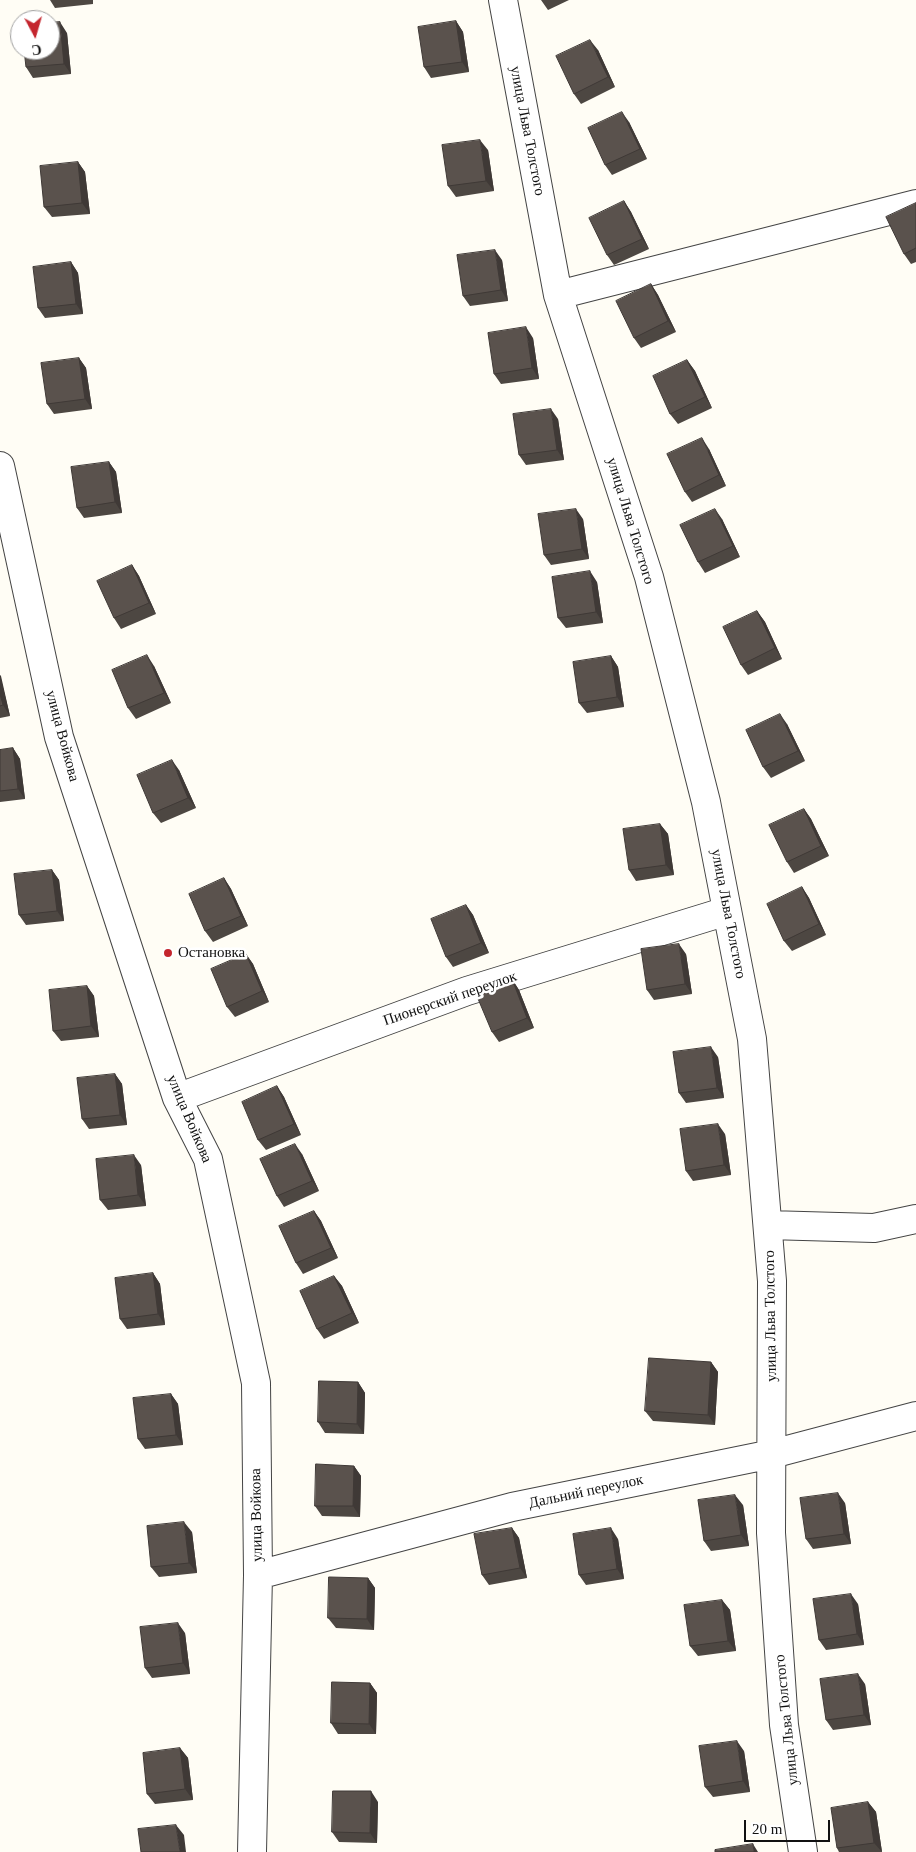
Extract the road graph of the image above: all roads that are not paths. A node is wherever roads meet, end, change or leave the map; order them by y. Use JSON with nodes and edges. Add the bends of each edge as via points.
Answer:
{"nodes":[{"id":1,"x":503,"y":0,"type":"edge"},
{"id":2,"x":916,"y":204,"type":"edge"},
{"id":3,"x":558,"y":295,"type":"junction"},
{"id":4,"x":0,"y":466,"type":"edge"},
{"id":5,"x":727,"y":911,"type":"junction"},
{"id":6,"x":177,"y":1098,"type":"junction"},
{"id":7,"x":916,"y":1219,"type":"edge"},
{"id":8,"x":768,"y":1225,"type":"junction"},
{"id":9,"x":916,"y":1416,"type":"edge"},
{"id":10,"x":772,"y":1454,"type":"junction"},
{"id":11,"x":258,"y":1575,"type":"junction"},
{"id":12,"x":252,"y":1852,"type":"edge"},
{"id":13,"x":803,"y":1852,"type":"edge"}],
"edges":[{"from":1,"to":3,"type":"street","name":"улица Льва Толстого"},
{"from":2,"to":3,"type":"street"},
{"from":3,"to":5,"type":"street","name":"улица Льва Толстого","via":[[648,577],[706,802]]},
{"from":4,"to":6,"type":"street","name":"улица Войкова","via":[[59,737]]},
{"from":5,"to":6,"type":"street","name":"Пионерский переулок","via":[[467,991]]},
{"from":5,"to":8,"type":"street","name":"улица Льва Толстого","via":[[752,1040]]},
{"from":6,"to":11,"type":"street","name":"улица Войкова","via":[[208,1159],[256,1383]]},
{"from":7,"to":8,"type":"street","via":[[874,1228]]},
{"from":8,"to":10,"type":"street","name":"улица Льва Толстого","via":[[772,1281]]},
{"from":9,"to":10,"type":"street","name":"Дальний переулок"},
{"from":10,"to":11,"type":"street","name":"Дальний переулок","via":[[512,1507]]},
{"from":10,"to":13,"type":"street","name":"улица Льва Толстого","via":[[771,1533],[784,1725]]},
{"from":11,"to":12,"type":"street","name":"улица Войкова"}]}
